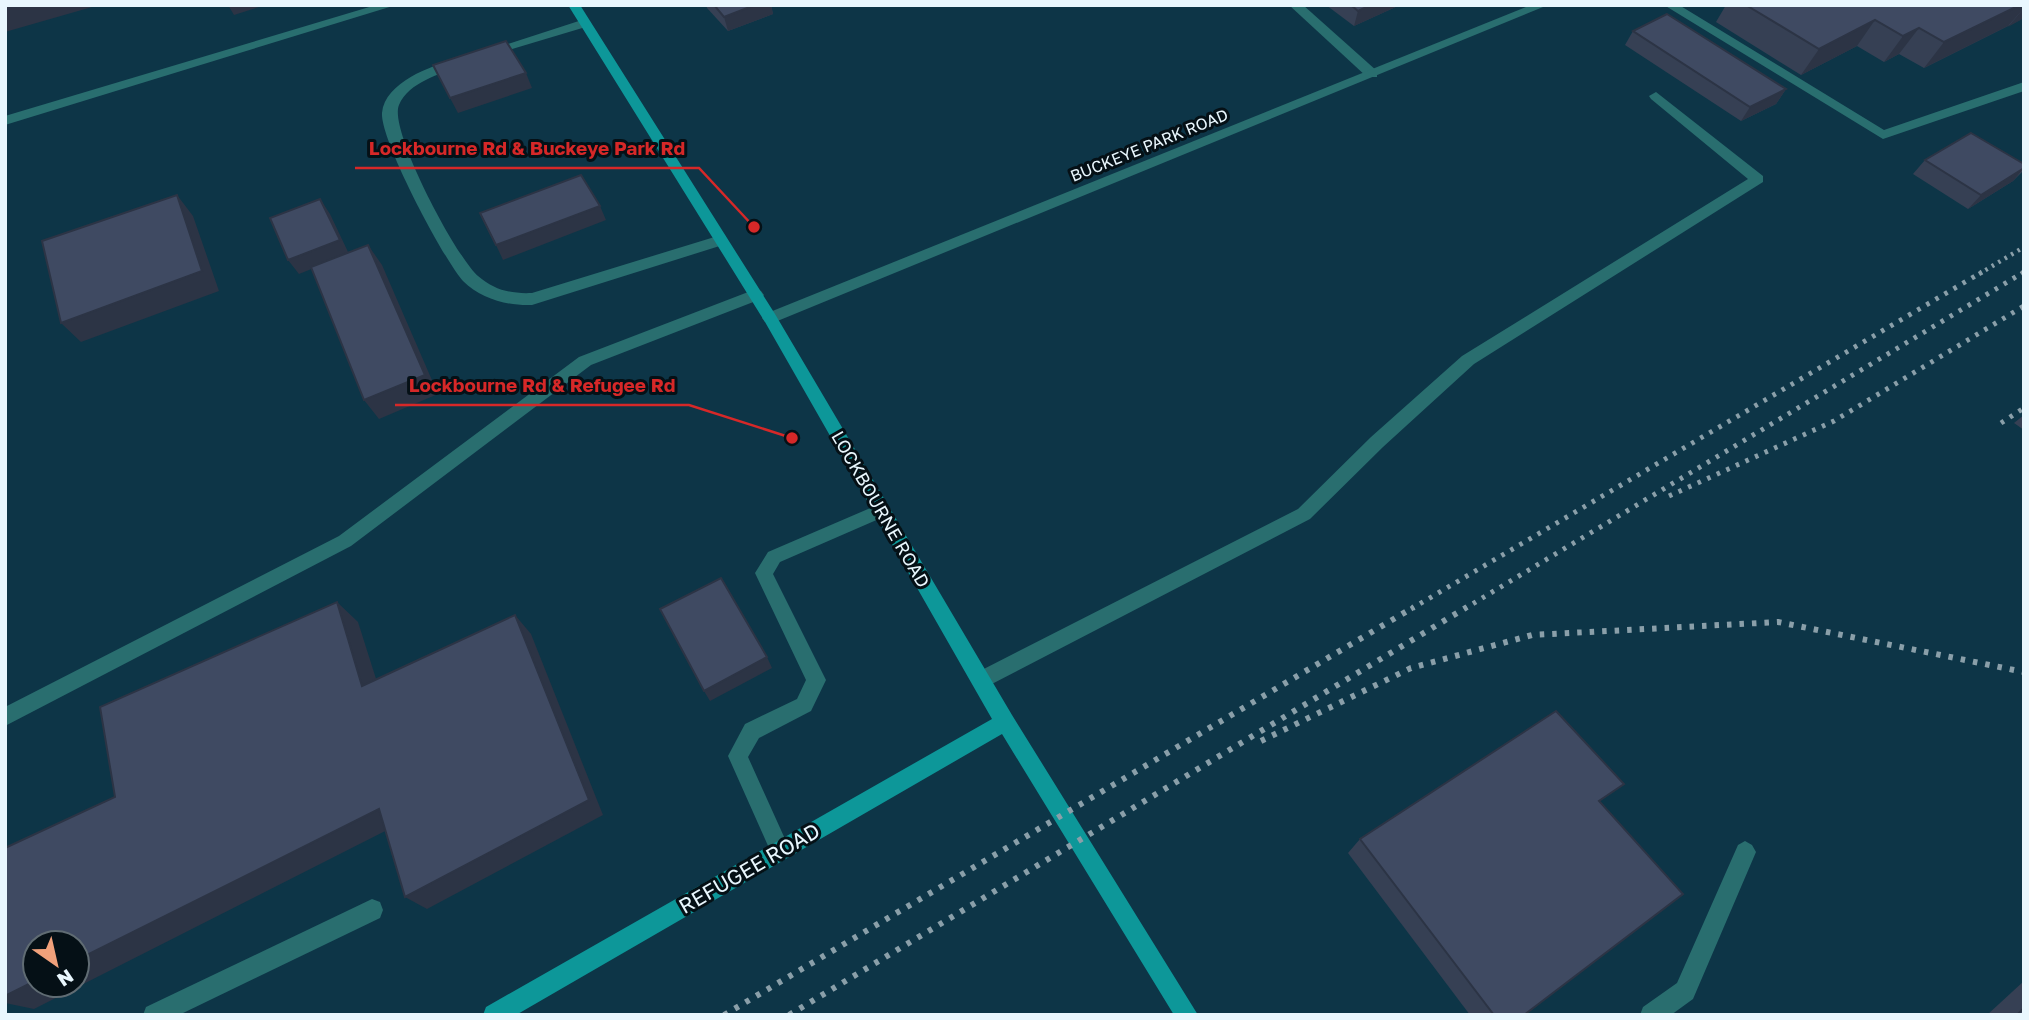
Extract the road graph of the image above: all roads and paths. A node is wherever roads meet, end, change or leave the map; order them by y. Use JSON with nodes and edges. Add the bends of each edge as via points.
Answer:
{"nodes":[{"id":1,"x":390,"y":5,"type":"edge"},
{"id":2,"x":574,"y":5,"type":"edge"},
{"id":3,"x":1295,"y":5,"type":"edge"},
{"id":4,"x":1542,"y":5,"type":"edge"},
{"id":5,"x":1670,"y":5,"type":"edge"},
{"id":6,"x":585,"y":23,"type":"junction"},
{"id":7,"x":1372,"y":74,"type":"junction"},
{"id":8,"x":2024,"y":86,"type":"edge"},
{"id":9,"x":1656,"y":96,"type":"dead end"},
{"id":10,"x":5,"y":121,"type":"edge"},
{"id":11,"x":721,"y":240,"type":"junction"},
{"id":12,"x":756,"y":295,"type":"junction"},
{"id":13,"x":770,"y":318,"type":"junction"},
{"id":14,"x":882,"y":510,"type":"junction"},
{"id":15,"x":981,"y":680,"type":"junction"},
{"id":16,"x":5,"y":716,"type":"edge"},
{"id":17,"x":1005,"y":722,"type":"junction"},
{"id":18,"x":780,"y":850,"type":"junction"},
{"id":19,"x":1745,"y":852,"type":"dead end"},
{"id":20,"x":373,"y":911,"type":"dead end"},
{"id":21,"x":154,"y":1015,"type":"edge"},
{"id":22,"x":494,"y":1015,"type":"edge"},
{"id":23,"x":1187,"y":1015,"type":"edge"},
{"id":24,"x":1651,"y":1015,"type":"edge"}],
"edges":[{"from":1,"to":10,"type":"street"},
{"from":2,"to":6,"type":"main road","name":"LOCKBOURNE ROAD"},
{"from":3,"to":7,"type":"street"},
{"from":4,"to":7,"type":"street","name":"BUCKEYE PARK ROAD"},
{"from":5,"to":8,"type":"street","via":[[1883,135]]},
{"from":6,"to":11,"type":"main road","name":"LOCKBOURNE ROAD"},
{"from":6,"to":11,"type":"street","via":[[472,57],[414,82],[399,93],[389,111],[402,159],[466,274],[486,291],[511,300],[532,299]]},
{"from":7,"to":13,"type":"street","name":"BUCKEYE PARK ROAD"},
{"from":9,"to":15,"type":"street","via":[[1758,179],[1468,360],[1304,514]]},
{"from":11,"to":12,"type":"main road","name":"LOCKBOURNE ROAD"},
{"from":12,"to":13,"type":"main road","name":"LOCKBOURNE ROAD"},
{"from":12,"to":16,"type":"street","via":[[585,361],[345,541]]},
{"from":13,"to":14,"type":"main road","name":"LOCKBOURNE ROAD"},
{"from":14,"to":15,"type":"main road","name":"LOCKBOURNE ROAD"},
{"from":14,"to":18,"type":"street","via":[[774,557],[764,573],[816,680],[804,705],[752,731],[738,756]]},
{"from":15,"to":17,"type":"main road","name":"LOCKBOURNE ROAD"},
{"from":17,"to":18,"type":"main road","name":"REFUGEE ROAD"},
{"from":17,"to":23,"type":"main road","name":"LOCKBOURNE ROAD"},
{"from":18,"to":22,"type":"main road","name":"REFUGEE ROAD"},
{"from":19,"to":24,"type":"street","via":[[1685,991]]},
{"from":20,"to":21,"type":"street"}]}
